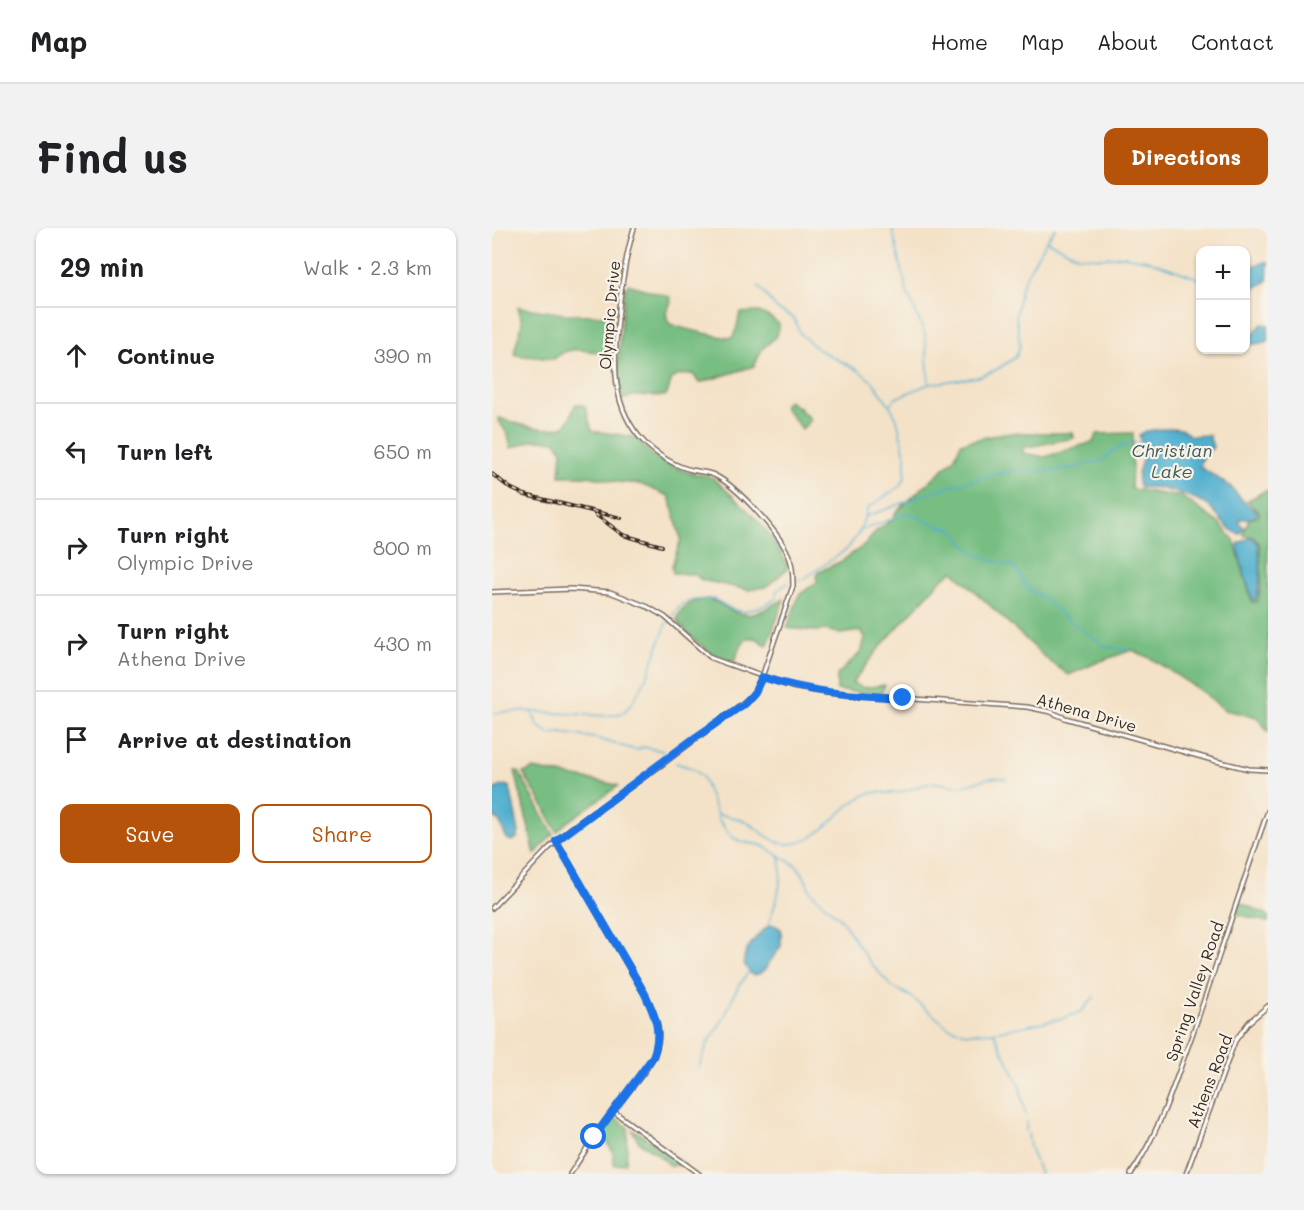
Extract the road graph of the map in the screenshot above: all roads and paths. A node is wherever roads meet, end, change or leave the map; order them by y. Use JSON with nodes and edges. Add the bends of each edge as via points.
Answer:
{"nodes":[{"id":1,"x":634,"y":228,"type":"edge"},
{"id":2,"x":492,"y":592,"type":"edge"},
{"id":3,"x":762,"y":677,"type":"junction"},
{"id":4,"x":1268,"y":770,"type":"edge"},
{"id":5,"x":1268,"y":811,"type":"edge"},
{"id":6,"x":556,"y":841,"type":"junction"},
{"id":7,"x":492,"y":908,"type":"edge"},
{"id":8,"x":1268,"y":1006,"type":"edge"},
{"id":9,"x":612,"y":1111,"type":"junction"},
{"id":10,"x":570,"y":1174,"type":"edge"},
{"id":11,"x":699,"y":1174,"type":"edge"},
{"id":12,"x":1131,"y":1174,"type":"edge"},
{"id":13,"x":1186,"y":1174,"type":"edge"}],
"edges":[{"from":1,"to":3,"type":"street","name":"Olympic Drive","via":[[624,267],[616,343],[618,396],[631,425],[646,444],[677,465],[713,474],[734,489],[766,522],[786,552],[793,586]]},
{"from":2,"to":3,"type":"street","name":"Athena Drive","via":[[610,592],[665,617],[711,658]]},
{"from":3,"to":4,"type":"street","name":"Athena Drive","via":[[816,692],[1027,707],[1215,761]]},
{"from":3,"to":6,"type":"street","name":"Olympic Drive","via":[[744,704]]},
{"from":5,"to":12,"type":"street","name":"Spring Valley Road","via":[[1159,1125]]},
{"from":6,"to":7,"type":"street","name":"Olympic Drive"},
{"from":6,"to":9,"type":"street","via":[[645,994],[657,1024],[653,1057]]},
{"from":8,"to":13,"type":"street","name":"Athens Road","via":[[1249,1022],[1236,1041]]},
{"from":9,"to":10,"type":"street"},
{"from":9,"to":11,"type":"street"}]}
